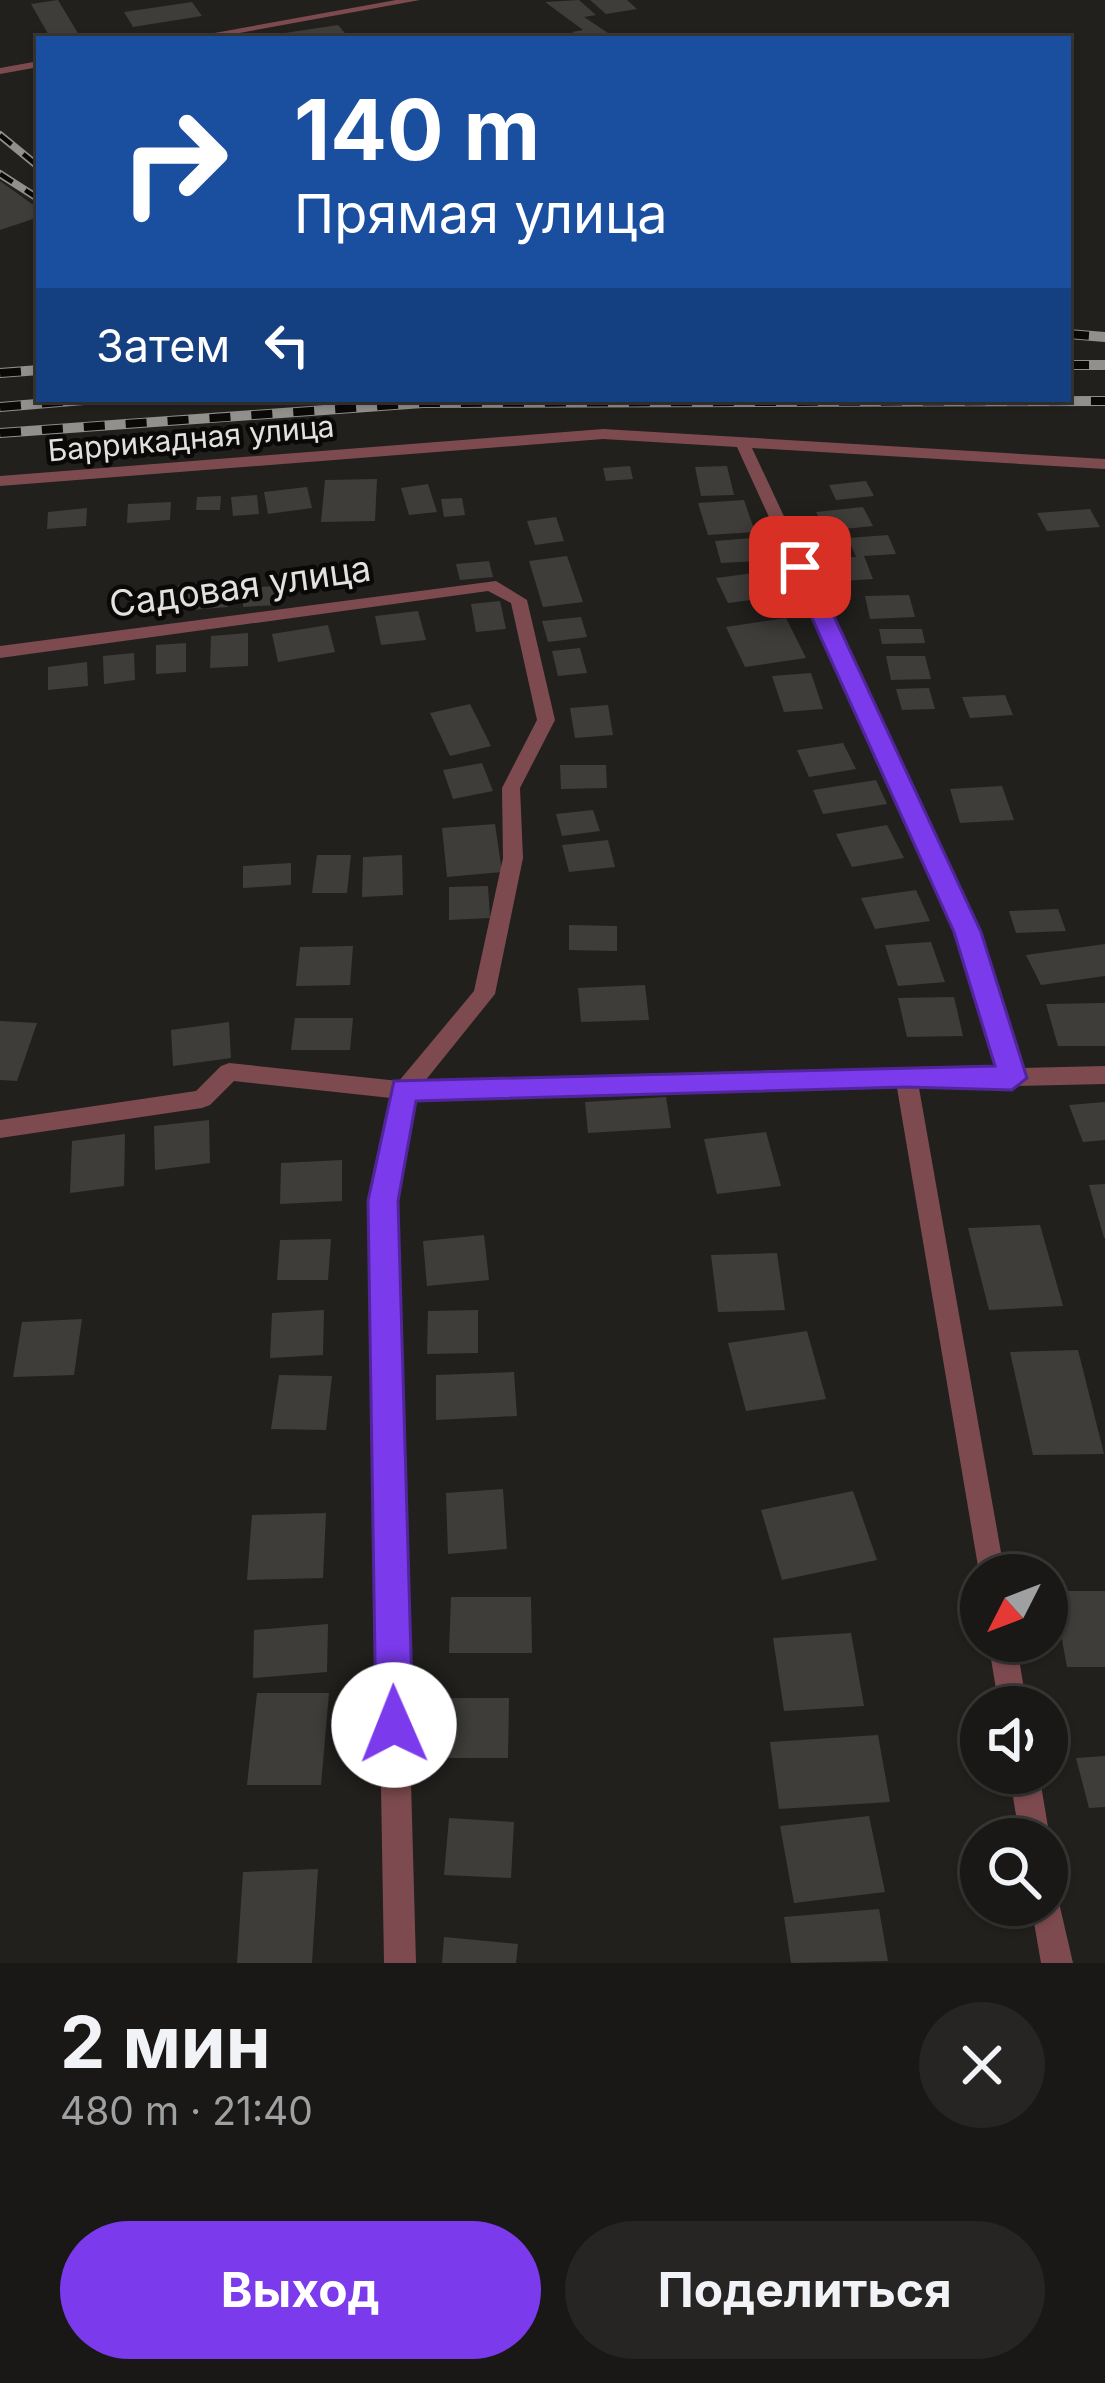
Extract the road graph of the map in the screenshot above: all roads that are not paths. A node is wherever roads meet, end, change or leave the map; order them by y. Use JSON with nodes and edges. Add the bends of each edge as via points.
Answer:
{"nodes":[{"id":1,"x":415,"y":0,"type":"edge"},
{"id":2,"x":205,"y":36,"type":"edge"},
{"id":3,"x":36,"y":65,"type":"edge"},
{"id":4,"x":0,"y":71,"type":"edge"},
{"id":5,"x":744,"y":446,"type":"junction"},
{"id":6,"x":1105,"y":464,"type":"edge"},
{"id":7,"x":0,"y":482,"type":"edge"},
{"id":8,"x":0,"y":652,"type":"edge"},
{"id":9,"x":1105,"y":1075,"type":"edge"},
{"id":10,"x":906,"y":1076,"type":"junction"},
{"id":11,"x":1012,"y":1078,"type":"junction"},
{"id":12,"x":404,"y":1090,"type":"junction"},
{"id":13,"x":0,"y":1129,"type":"edge"},
{"id":14,"x":987,"y":1554,"type":"edge"},
{"id":15,"x":1048,"y":1926,"type":"edge"},
{"id":16,"x":1052,"y":1961,"type":"edge"},
{"id":17,"x":400,"y":1963,"type":"edge"}],
"edges":[{"from":1,"to":2,"type":"street"},
{"from":3,"to":4,"type":"street"},
{"from":5,"to":6,"type":"street","name":"Баррикадная улица"},
{"from":5,"to":7,"type":"street","name":"Баррикадная улица","via":[[603,434]]},
{"from":5,"to":11,"type":"street","via":[[968,932]]},
{"from":8,"to":12,"type":"street","name":"Садовая улица","via":[[490,585],[519,600],[547,720],[511,788],[513,858],[484,994]]},
{"from":9,"to":11,"type":"street"},
{"from":10,"to":11,"type":"street"},
{"from":10,"to":12,"type":"street"},
{"from":10,"to":14,"type":"street"},
{"from":12,"to":13,"type":"street","via":[[229,1072],[202,1099]]},
{"from":12,"to":17,"type":"street","via":[[383,1201]]},
{"from":15,"to":16,"type":"street"}]}
